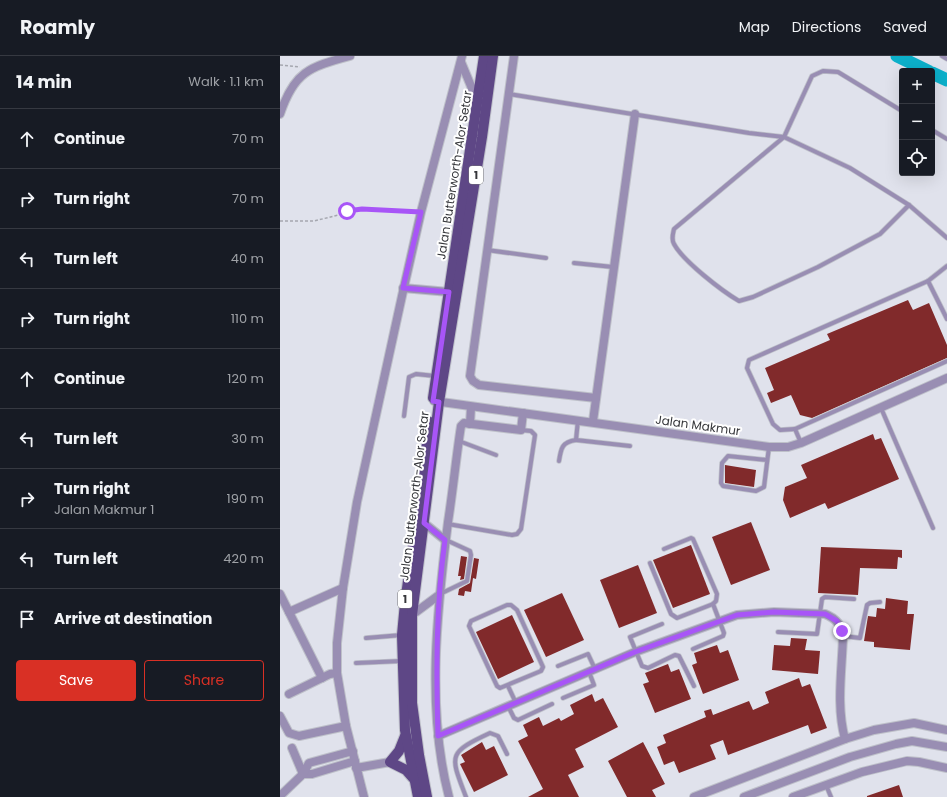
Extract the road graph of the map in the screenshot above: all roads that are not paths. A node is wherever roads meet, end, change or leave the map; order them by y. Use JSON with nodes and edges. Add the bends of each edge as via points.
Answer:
{"nodes":[{"id":1,"x":350,"y":56,"type":"edge"},
{"id":2,"x":484,"y":56,"type":"edge"},
{"id":3,"x":493,"y":56,"type":"edge"},
{"id":4,"x":514,"y":56,"type":"edge"},
{"id":5,"x":942,"y":56,"type":"edge"},
{"id":6,"x":461,"y":59,"type":"edge"},
{"id":7,"x":947,"y":59,"type":"edge"},
{"id":8,"x":508,"y":94,"type":"junction"},
{"id":9,"x":282,"y":102,"type":"edge"},
{"id":10,"x":478,"y":104,"type":"junction"},
{"id":11,"x":899,"y":109,"type":"edge"},
{"id":12,"x":280,"y":114,"type":"edge"},
{"id":13,"x":635,"y":114,"type":"junction"},
{"id":14,"x":935,"y":132,"type":"edge"},
{"id":15,"x":784,"y":137,"type":"junction"},
{"id":16,"x":947,"y":139,"type":"edge"},
{"id":17,"x":909,"y":205,"type":"junction"},
{"id":18,"x":947,"y":238,"type":"edge"},
{"id":19,"x":487,"y":250,"type":"junction"},
{"id":20,"x":546,"y":258,"type":"dead end"},
{"id":21,"x":574,"y":263,"type":"dead end"},
{"id":22,"x":947,"y":266,"type":"edge"},
{"id":23,"x":613,"y":267,"type":"junction"},
{"id":24,"x":928,"y":281,"type":"junction"},
{"id":25,"x":403,"y":288,"type":"junction"},
{"id":26,"x":449,"y":292,"type":"junction"},
{"id":27,"x":947,"y":319,"type":"edge"},
{"id":28,"x":947,"y":361,"type":"edge"},
{"id":29,"x":436,"y":376,"type":"junction"},
{"id":30,"x":946,"y":380,"type":"edge"},
{"id":31,"x":596,"y":398,"type":"junction"},
{"id":32,"x":436,"y":401,"type":"junction"},
{"id":33,"x":471,"y":407,"type":"junction"},
{"id":34,"x":881,"y":408,"type":"junction"},
{"id":35,"x":523,"y":413,"type":"junction"},
{"id":36,"x":404,"y":416,"type":"dead end"},
{"id":37,"x":578,"y":420,"type":"junction"},
{"id":38,"x":593,"y":421,"type":"junction"},
{"id":39,"x":470,"y":424,"type":"junction"},
{"id":40,"x":795,"y":429,"type":"junction"},
{"id":41,"x":521,"y":430,"type":"junction"},
{"id":42,"x":576,"y":440,"type":"junction"},
{"id":43,"x":458,"y":441,"type":"junction"},
{"id":44,"x":801,"y":443,"type":"junction"},
{"id":45,"x":630,"y":446,"type":"dead end"},
{"id":46,"x":770,"y":447,"type":"junction"},
{"id":47,"x":496,"y":455,"type":"dead end"},
{"id":48,"x":768,"y":460,"type":"junction"},
{"id":49,"x":559,"y":461,"type":"dead end"},
{"id":50,"x":424,"y":523,"type":"junction"},
{"id":51,"x":448,"y":524,"type":"junction"},
{"id":52,"x":933,"y":528,"type":"dead end"},
{"id":53,"x":445,"y":540,"type":"junction"},
{"id":54,"x":664,"y":549,"type":"dead end"},
{"id":55,"x":650,"y":563,"type":"dead end"},
{"id":56,"x":342,"y":588,"type":"junction"},
{"id":57,"x":280,"y":594,"type":"edge"},
{"id":58,"x":439,"y":595,"type":"junction"},
{"id":59,"x":854,"y":599,"type":"dead end"},
{"id":60,"x":880,"y":602,"type":"dead end"},
{"id":61,"x":713,"y":604,"type":"junction"},
{"id":62,"x":289,"y":612,"type":"junction"},
{"id":63,"x":820,"y":614,"type":"junction"},
{"id":64,"x":412,"y":615,"type":"junction"},
{"id":65,"x":720,"y":621,"type":"junction"},
{"id":66,"x":662,"y":624,"type":"dead end"},
{"id":67,"x":778,"y":632,"type":"dead end"},
{"id":68,"x":402,"y":635,"type":"junction"},
{"id":69,"x":843,"y":636,"type":"junction"},
{"id":70,"x":366,"y":638,"type":"dead end"},
{"id":71,"x":693,"y":649,"type":"dead end"},
{"id":72,"x":635,"y":652,"type":"junction"},
{"id":73,"x":402,"y":661,"type":"junction"},
{"id":74,"x":356,"y":663,"type":"dead end"},
{"id":75,"x":558,"y":666,"type":"dead end"},
{"id":76,"x":592,"y":671,"type":"junction"},
{"id":77,"x":337,"y":674,"type":"junction"},
{"id":78,"x":322,"y":678,"type":"junction"},
{"id":79,"x":508,"y":686,"type":"junction"},
{"id":80,"x":694,"y":686,"type":"dead end"},
{"id":81,"x":290,"y":694,"type":"dead end"},
{"id":82,"x":563,"y":698,"type":"dead end"},
{"id":83,"x":516,"y":702,"type":"junction"},
{"id":84,"x":552,"y":704,"type":"dead end"},
{"id":85,"x":508,"y":706,"type":"junction"},
{"id":86,"x":280,"y":716,"type":"edge"},
{"id":87,"x":346,"y":726,"type":"junction"},
{"id":88,"x":947,"y":730,"type":"edge"},
{"id":89,"x":406,"y":735,"type":"junction"},
{"id":90,"x":438,"y":736,"type":"junction"},
{"id":91,"x":845,"y":739,"type":"junction"},
{"id":92,"x":947,"y":747,"type":"edge"},
{"id":93,"x":292,"y":748,"type":"dead end"},
{"id":94,"x":353,"y":751,"type":"junction"},
{"id":95,"x":506,"y":754,"type":"dead end"},
{"id":96,"x":390,"y":762,"type":"junction"},
{"id":97,"x":356,"y":764,"type":"junction"},
{"id":98,"x":947,"y":768,"type":"edge"},
{"id":99,"x":303,"y":774,"type":"junction"},
{"id":100,"x":413,"y":778,"type":"junction"},
{"id":101,"x":826,"y":785,"type":"junction"},
{"id":102,"x":280,"y":796,"type":"edge"},
{"id":103,"x":364,"y":797,"type":"edge"},
{"id":104,"x":418,"y":797,"type":"edge"},
{"id":105,"x":427,"y":797,"type":"edge"},
{"id":106,"x":450,"y":797,"type":"edge"},
{"id":107,"x":466,"y":797,"type":"edge"},
{"id":108,"x":694,"y":797,"type":"edge"},
{"id":109,"x":744,"y":797,"type":"edge"},
{"id":110,"x":793,"y":797,"type":"edge"},
{"id":111,"x":831,"y":797,"type":"edge"}],
"edges":[{"from":1,"to":9,"type":"street","via":[[307,71],[293,84]]},
{"from":2,"to":10,"type":"main road","name":"Jalan Butterworth-Alor Setar","number":"1"},
{"from":3,"to":32,"type":"main road","name":"Jalan Butterworth-Alor Setar","number":"1","via":[[481,145]]},
{"from":4,"to":8,"type":"street"},
{"from":5,"to":7,"type":"lane"},
{"from":6,"to":10,"type":"street"},
{"from":6,"to":25,"type":"street"},
{"from":8,"to":13,"type":"lane"},
{"from":8,"to":19,"type":"street"},
{"from":9,"to":12,"type":"street"},
{"from":10,"to":26,"type":"main road","name":"Jalan Butterworth-Alor Setar","number":"1"},
{"from":11,"to":15,"type":"lane","via":[[838,72],[824,71],[812,76]]},
{"from":13,"to":15,"type":"lane"},
{"from":13,"to":23,"type":"street"},
{"from":14,"to":16,"type":"lane"},
{"from":15,"to":17,"type":"lane","via":[[850,168]]},
{"from":15,"to":17,"type":"lane","via":[[674,229],[672,237],[681,254],[724,293],[739,301],[818,267],[880,234]]},
{"from":17,"to":18,"type":"lane"},
{"from":19,"to":20,"type":"lane"},
{"from":19,"to":31,"type":"street","via":[[470,369],[473,381],[479,385]]},
{"from":21,"to":23,"type":"lane"},
{"from":22,"to":24,"type":"lane"},
{"from":23,"to":31,"type":"street"},
{"from":24,"to":27,"type":"lane"},
{"from":24,"to":40,"type":"lane","via":[[749,360],[747,368],[773,424],[780,430]]},
{"from":25,"to":26,"type":"street"},
{"from":25,"to":56,"type":"street"},
{"from":26,"to":29,"type":"main road","name":"Jalan Butterworth-Alor Setar","number":"1"},
{"from":28,"to":40,"type":"lane"},
{"from":29,"to":32,"type":"main road","name":"Jalan Butterworth-Alor Setar","number":"1"},
{"from":29,"to":36,"type":"lane","via":[[416,374],[409,377]]},
{"from":30,"to":34,"type":"street","name":"Jalan Makmur"},
{"from":31,"to":38,"type":"street"},
{"from":32,"to":33,"type":"street","name":"Jalan Makmur"},
{"from":32,"to":50,"type":"main road","name":"Jalan Butterworth-Alor Setar","number":"1"},
{"from":32,"to":68,"type":"main road","name":"Jalan Butterworth-Alor Setar","number":"1"},
{"from":33,"to":35,"type":"street","name":"Jalan Makmur"},
{"from":33,"to":39,"type":"street"},
{"from":34,"to":44,"type":"street","name":"Jalan Makmur"},
{"from":34,"to":52,"type":"lane"},
{"from":35,"to":37,"type":"street","name":"Jalan Makmur"},
{"from":35,"to":41,"type":"street"},
{"from":37,"to":38,"type":"street","name":"Jalan Makmur"},
{"from":37,"to":42,"type":"lane"},
{"from":38,"to":46,"type":"street","name":"Jalan Makmur"},
{"from":39,"to":41,"type":"street"},
{"from":39,"to":43,"type":"street","via":[[464,423],[461,426]]},
{"from":40,"to":44,"type":"lane"},
{"from":41,"to":51,"type":"lane","via":[[531,431],[535,435],[521,529],[512,535]]},
{"from":42,"to":45,"type":"lane"},
{"from":42,"to":49,"type":"lane","via":[[563,444]]},
{"from":43,"to":47,"type":"lane"},
{"from":43,"to":51,"type":"street"},
{"from":44,"to":46,"type":"street","name":"Jalan Makmur","via":[[788,448]]},
{"from":46,"to":48,"type":"lane"},
{"from":48,"to":48,"type":"lane","via":[[764,487],[761,490],[723,486],[721,483],[722,463],[728,456]]},
{"from":50,"to":53,"type":"street"},
{"from":50,"to":64,"type":"main road","name":"Jalan Butterworth-Alor Setar","number":"1"},
{"from":51,"to":53,"type":"street"},
{"from":53,"to":58,"type":"street"},
{"from":53,"to":58,"type":"lane","via":[[470,550],[471,555],[467,581]]},
{"from":54,"to":61,"type":"lane","via":[[693,539],[717,594]]},
{"from":55,"to":61,"type":"lane","via":[[674,617]]},
{"from":56,"to":62,"type":"street"},
{"from":56,"to":77,"type":"street"},
{"from":57,"to":62,"type":"street"},
{"from":58,"to":64,"type":"street"},
{"from":58,"to":90,"type":"street","via":[[436,673]]},
{"from":59,"to":63,"type":"lane","via":[[825,597],[822,599]]},
{"from":60,"to":69,"type":"lane","via":[[867,604],[860,638]]},
{"from":61,"to":65,"type":"lane"},
{"from":62,"to":78,"type":"street"},
{"from":63,"to":65,"type":"street","via":[[752,613]]},
{"from":63,"to":67,"type":"lane","via":[[817,634]]},
{"from":63,"to":69,"type":"street","via":[[831,616],[837,621]]},
{"from":64,"to":105,"type":"main road","name":"Jalan Butterworth-Alor Setar","number":"1","via":[[412,703],[418,755]]},
{"from":65,"to":71,"type":"lane","via":[[723,636]]},
{"from":65,"to":72,"type":"street"},
{"from":66,"to":72,"type":"lane","via":[[630,636]]},
{"from":68,"to":70,"type":"lane"},
{"from":68,"to":73,"type":"main road","name":"Jalan Butterworth-Alor Setar","number":"1"},
{"from":69,"to":91,"type":"street","via":[[840,700]]},
{"from":72,"to":76,"type":"street"},
{"from":72,"to":80,"type":"lane","via":[[644,668],[679,656]]},
{"from":73,"to":74,"type":"lane"},
{"from":73,"to":89,"type":"main road","name":"Jalan Butterworth-Alor Setar","number":"1"},
{"from":75,"to":76,"type":"lane","via":[[588,654]]},
{"from":76,"to":82,"type":"lane","via":[[594,685]]},
{"from":76,"to":83,"type":"street"},
{"from":77,"to":78,"type":"street"},
{"from":77,"to":87,"type":"street"},
{"from":78,"to":81,"type":"street"},
{"from":79,"to":79,"type":"lane","via":[[541,671],[543,667],[517,610],[511,605],[471,621],[469,626],[497,686]]},
{"from":79,"to":83,"type":"lane"},
{"from":83,"to":85,"type":"street"},
{"from":84,"to":85,"type":"lane","via":[[518,720],[514,718]]},
{"from":85,"to":90,"type":"street"},
{"from":86,"to":87,"type":"street","via":[[289,733],[298,736]]},
{"from":87,"to":94,"type":"street"},
{"from":88,"to":91,"type":"street","via":[[914,722]]},
{"from":89,"to":96,"type":"main road","via":[[399,751]]},
{"from":89,"to":100,"type":"main road","name":"Jalan Butterworth-Alor Setar","number":"1"},
{"from":90,"to":106,"type":"street"},
{"from":91,"to":108,"type":"street"},
{"from":92,"to":109,"type":"street","via":[[912,741],[896,744],[850,757]]},
{"from":93,"to":99,"type":"street"},
{"from":94,"to":97,"type":"street"},
{"from":94,"to":99,"type":"street","via":[[309,763]]},
{"from":95,"to":107,"type":"lane","via":[[498,736],[490,732],[459,750],[454,762]]},
{"from":96,"to":97,"type":"street"},
{"from":96,"to":100,"type":"main road","via":[[406,770]]},
{"from":97,"to":99,"type":"street"},
{"from":97,"to":103,"type":"street"},
{"from":98,"to":101,"type":"street","via":[[907,761],[862,772]]},
{"from":99,"to":102,"type":"street"},
{"from":100,"to":104,"type":"main road","name":"Jalan Butterworth-Alor Setar","number":"1"},
{"from":101,"to":110,"type":"street"},
{"from":101,"to":111,"type":"lane"}]}
